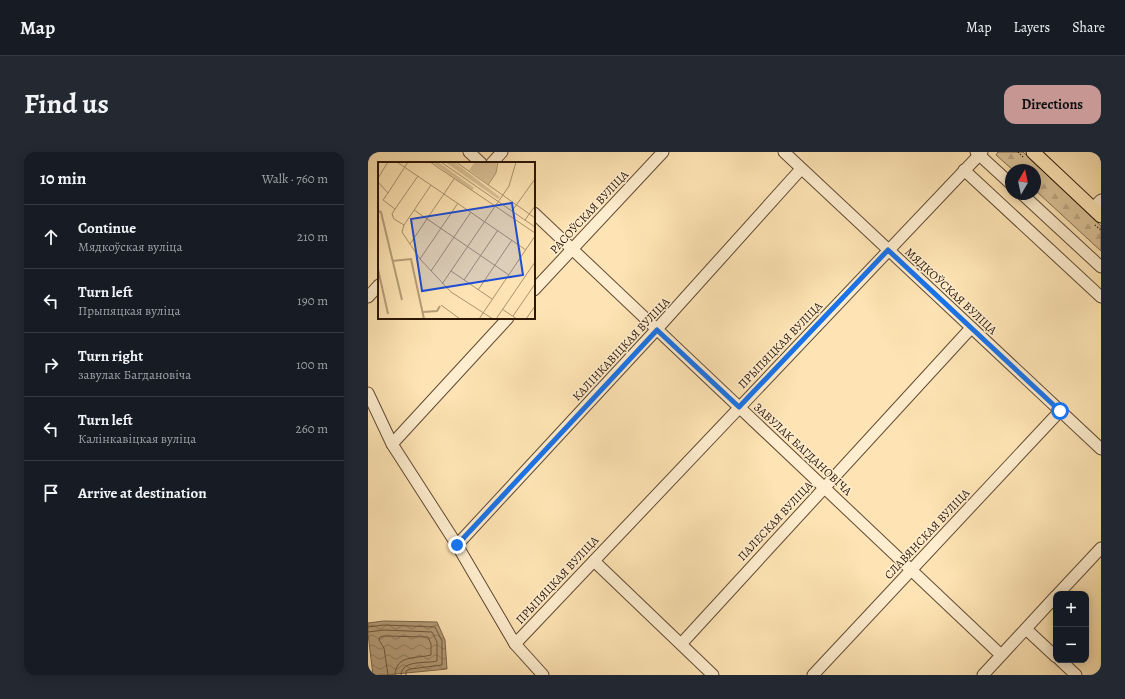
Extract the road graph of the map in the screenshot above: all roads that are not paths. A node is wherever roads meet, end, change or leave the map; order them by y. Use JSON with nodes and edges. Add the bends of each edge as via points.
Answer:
{"nodes":[{"id":1,"x":469,"y":152,"type":"edge"},
{"id":2,"x":502,"y":152,"type":"edge"},
{"id":3,"x":663,"y":152,"type":"edge"},
{"id":4,"x":784,"y":152,"type":"edge"},
{"id":5,"x":1033,"y":152,"type":"edge"},
{"id":6,"x":979,"y":153,"type":"edge"},
{"id":7,"x":480,"y":162,"type":"edge"},
{"id":8,"x":493,"y":162,"type":"edge"},
{"id":9,"x":801,"y":168,"type":"junction"},
{"id":10,"x":964,"y":170,"type":"junction"},
{"id":11,"x":1005,"y":178,"type":"edge"},
{"id":12,"x":1028,"y":200,"type":"edge"},
{"id":13,"x":1098,"y":208,"type":"edge"},
{"id":14,"x":535,"y":214,"type":"edge"},
{"id":15,"x":572,"y":249,"type":"junction"},
{"id":16,"x":888,"y":250,"type":"junction"},
{"id":17,"x":1101,"y":267,"type":"edge"},
{"id":18,"x":378,"y":286,"type":"edge"},
{"id":19,"x":535,"y":289,"type":"edge"},
{"id":20,"x":368,"y":297,"type":"edge"},
{"id":21,"x":1101,"y":297,"type":"edge"},
{"id":22,"x":507,"y":319,"type":"edge"},
{"id":23,"x":971,"y":328,"type":"junction"},
{"id":24,"x":657,"y":330,"type":"junction"},
{"id":25,"x":368,"y":393,"type":"edge"},
{"id":26,"x":739,"y":407,"type":"junction"},
{"id":27,"x":1060,"y":411,"type":"junction"},
{"id":28,"x":392,"y":444,"type":"junction"},
{"id":29,"x":1101,"y":449,"type":"edge"},
{"id":30,"x":824,"y":487,"type":"junction"},
{"id":31,"x":457,"y":545,"type":"junction"},
{"id":32,"x":1101,"y":548,"type":"edge"},
{"id":33,"x":594,"y":561,"type":"junction"},
{"id":34,"x":911,"y":570,"type":"junction"},
{"id":35,"x":1061,"y":591,"type":"edge"},
{"id":36,"x":1053,"y":599,"type":"edge"},
{"id":37,"x":1026,"y":629,"type":"junction"},
{"id":38,"x":515,"y":644,"type":"junction"},
{"id":39,"x":680,"y":644,"type":"junction"},
{"id":40,"x":1053,"y":654,"type":"edge"},
{"id":41,"x":1001,"y":655,"type":"junction"},
{"id":42,"x":1063,"y":663,"type":"edge"},
{"id":43,"x":543,"y":675,"type":"edge"},
{"id":44,"x":713,"y":675,"type":"edge"},
{"id":45,"x":813,"y":675,"type":"edge"},
{"id":46,"x":983,"y":675,"type":"edge"},
{"id":47,"x":1076,"y":675,"type":"edge"}],
"edges":[{"from":1,"to":7,"type":"street"},
{"from":2,"to":8,"type":"street"},
{"from":3,"to":15,"type":"street","name":"РАСОЎСКАЯ ВУЛІЦА"},
{"from":4,"to":9,"type":"street","name":"МЯДКОЎСКАЯ ВУЛІЦА"},
{"from":5,"to":13,"type":"main road"},
{"from":6,"to":10,"type":"street","name":"ПРЫПЯЦКАЯ ВУЛІЦА"},
{"from":6,"to":11,"type":"street"},
{"from":9,"to":16,"type":"street","name":"МЯДКОЎСКАЯ ВУЛІЦА"},
{"from":9,"to":24,"type":"street","name":"КАЛІНКАВІЦКАЯ ВУЛІЦА"},
{"from":10,"to":16,"type":"street","name":"ПРЫПЯЦКАЯ ВУЛІЦА"},
{"from":10,"to":21,"type":"street"},
{"from":12,"to":17,"type":"street"},
{"from":14,"to":15,"type":"street","name":"ЗАВУЛАК БАГДАНОВІЧА"},
{"from":15,"to":19,"type":"street","name":"РАСОЎСКАЯ ВУЛІЦА"},
{"from":15,"to":24,"type":"street","name":"ЗАВУЛАК БАГДАНОВІЧА"},
{"from":16,"to":23,"type":"street","name":"МЯДКОЎСКАЯ ВУЛІЦА"},
{"from":16,"to":26,"type":"street","name":"ПРЫПЯЦКАЯ ВУЛІЦА"},
{"from":18,"to":20,"type":"street"},
{"from":22,"to":28,"type":"street"},
{"from":23,"to":27,"type":"street","name":"МЯДКОЎСКАЯ ВУЛІЦА"},
{"from":23,"to":30,"type":"street","name":"ПАЛЕСКАЯ ВУЛІЦА"},
{"from":24,"to":26,"type":"street","name":"ЗАВУЛАК БАГДАНОВІЧА"},
{"from":24,"to":31,"type":"street","name":"КАЛІНКАВІЦКАЯ ВУЛІЦА"},
{"from":25,"to":28,"type":"street"},
{"from":26,"to":30,"type":"street","name":"ЗАВУЛАК БАГДАНОВІЧА"},
{"from":26,"to":33,"type":"street","name":"ПРЫПЯЦКАЯ ВУЛІЦА"},
{"from":27,"to":29,"type":"street","name":"МЯДКОЎСКАЯ ВУЛІЦА"},
{"from":27,"to":34,"type":"street","name":"СЛАВЯНСКАЯ ВУЛІЦА"},
{"from":28,"to":31,"type":"street"},
{"from":30,"to":34,"type":"street","name":"ЗАВУЛАК БАГДАНОВІЧА"},
{"from":30,"to":39,"type":"street","name":"ПАЛЕСКАЯ ВУЛІЦА"},
{"from":31,"to":38,"type":"street"},
{"from":32,"to":35,"type":"street"},
{"from":33,"to":38,"type":"street","name":"ПРЫПЯЦКАЯ ВУЛІЦА"},
{"from":33,"to":39,"type":"street"},
{"from":34,"to":41,"type":"street","name":"ЗАВУЛАК БАГДАНОВІЧА"},
{"from":34,"to":45,"type":"street","name":"СЛАВЯНСКАЯ ВУЛІЦА"},
{"from":36,"to":37,"type":"street"},
{"from":37,"to":40,"type":"street"},
{"from":37,"to":41,"type":"street"},
{"from":38,"to":43,"type":"street"},
{"from":39,"to":44,"type":"street"},
{"from":41,"to":46,"type":"street"},
{"from":42,"to":47,"type":"street"}]}
